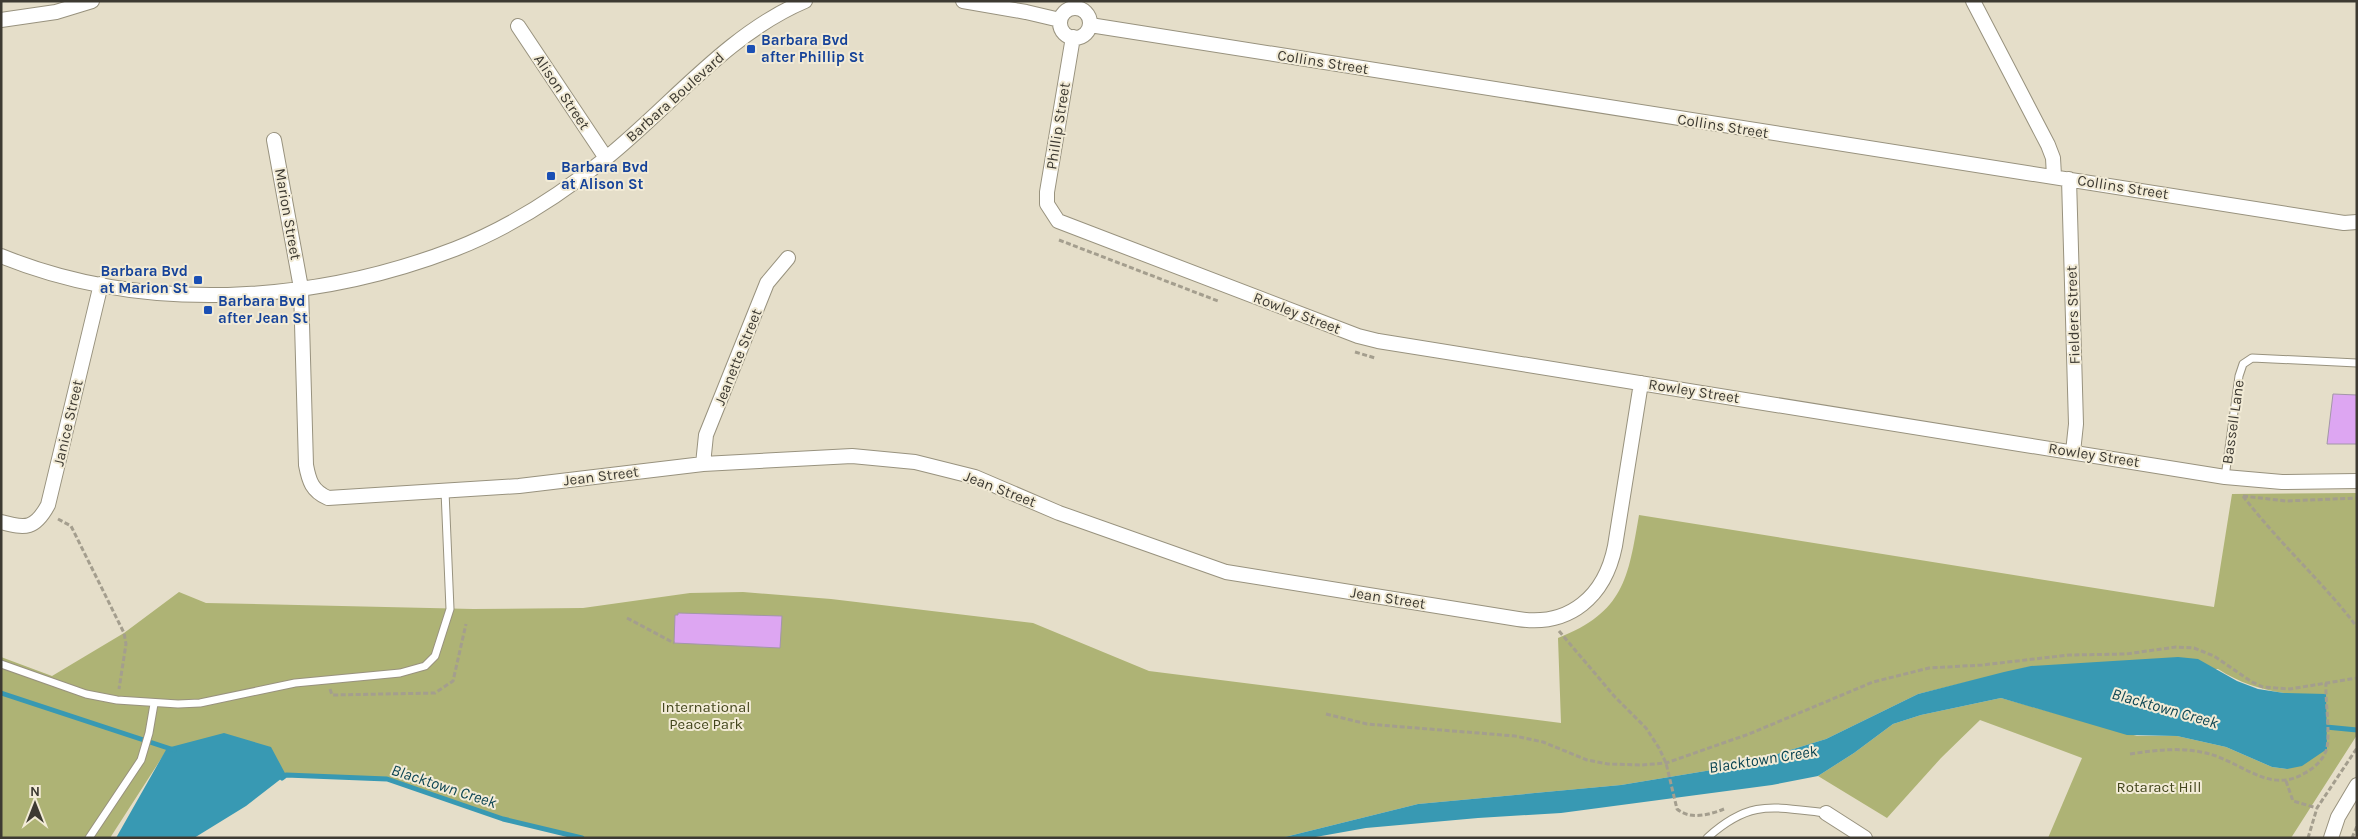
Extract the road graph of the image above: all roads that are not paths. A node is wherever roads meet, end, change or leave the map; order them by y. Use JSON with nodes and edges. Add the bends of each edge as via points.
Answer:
{"nodes":[{"id":1,"x":92,"y":1,"type":"edge"},
{"id":2,"x":805,"y":1,"type":"edge"},
{"id":3,"x":963,"y":1,"type":"edge"},
{"id":4,"x":1973,"y":1,"type":"edge"},
{"id":5,"x":1079,"y":5,"type":"edge"},
{"id":6,"x":1,"y":20,"type":"edge"},
{"id":7,"x":1060,"y":20,"type":"junction"},
{"id":8,"x":1090,"y":25,"type":"junction"},
{"id":9,"x":518,"y":26,"type":"dead end"},
{"id":10,"x":1073,"y":38,"type":"junction"},
{"id":11,"x":274,"y":140,"type":"dead end"},
{"id":12,"x":606,"y":158,"type":"junction"},
{"id":13,"x":2054,"y":176,"type":"junction"},
{"id":14,"x":2069,"y":178,"type":"junction"},
{"id":15,"x":1053,"y":214,"type":"joint"},
{"id":16,"x":2357,"y":222,"type":"edge"},
{"id":17,"x":1,"y":256,"type":"edge"},
{"id":18,"x":788,"y":258,"type":"dead end"},
{"id":19,"x":101,"y":284,"type":"junction"},
{"id":20,"x":301,"y":288,"type":"junction"},
{"id":21,"x":2357,"y":363,"type":"edge"},
{"id":22,"x":1641,"y":383,"type":"junction"},
{"id":23,"x":2073,"y":452,"type":"junction"},
{"id":24,"x":703,"y":464,"type":"junction"},
{"id":25,"x":2225,"y":477,"type":"junction"},
{"id":26,"x":2357,"y":481,"type":"edge"},
{"id":27,"x":445,"y":491,"type":"junction"},
{"id":28,"x":1,"y":522,"type":"edge"},
{"id":29,"x":1,"y":664,"type":"edge"},
{"id":30,"x":154,"y":704,"type":"junction"},
{"id":31,"x":2357,"y":785,"type":"edge"},
{"id":32,"x":1826,"y":813,"type":"joint"},
{"id":33,"x":89,"y":838,"type":"edge"},
{"id":34,"x":1707,"y":838,"type":"edge"},
{"id":35,"x":1864,"y":838,"type":"edge"},
{"id":36,"x":2331,"y":838,"type":"edge"}],
"edges":[{"from":1,"to":6,"type":"street","via":[[56,12]]},
{"from":2,"to":12,"type":"street","name":"Barbara Boulevard","via":[[759,25]]},
{"from":3,"to":7,"type":"street"},
{"from":4,"to":13,"type":"street","via":[[2048,144]]},
{"from":5,"to":7,"type":"street","via":[[1067,10]]},
{"from":5,"to":8,"type":"street","via":[[1089,16]]},
{"from":7,"to":10,"type":"street","via":[[1063,32]]},
{"from":8,"to":10,"type":"street","via":[[1086,34]]},
{"from":8,"to":13,"type":"street","name":"Collins Street"},
{"from":9,"to":12,"type":"street","name":"Alison Street"},
{"from":10,"to":15,"type":"street","name":"Phillip Street","via":[[1047,192]]},
{"from":11,"to":20,"type":"street","name":"Marion Street"},
{"from":12,"to":20,"type":"street","name":"Barbara Boulevard","via":[[528,212],[456,249],[387,272]]},
{"from":13,"to":14,"type":"street","name":"Collins Street"},
{"from":14,"to":16,"type":"street","name":"Collins Street","via":[[2334,222]]},
{"from":14,"to":23,"type":"street","name":"Fielders Street","via":[[2076,424]]},
{"from":15,"to":22,"type":"street","name":"Rowley Street","via":[[1058,221],[1073,228],[1358,336]]},
{"from":17,"to":19,"type":"street","name":"Barbara Boulevard","via":[[38,269]]},
{"from":18,"to":24,"type":"street","name":"Jeanette Street","via":[[767,283],[706,436]]},
{"from":19,"to":20,"type":"street","name":"Barbara Boulevard","via":[[149,292],[213,295]]},
{"from":19,"to":28,"type":"street","name":"Janice Street","via":[[48,506],[40,520],[29,525],[18,527]]},
{"from":20,"to":27,"type":"street","name":"Jean Street","via":[[306,465],[313,488],[328,498]]},
{"from":21,"to":25,"type":"lane","name":"Bassell Lane","via":[[2252,358],[2243,364]]},
{"from":22,"to":23,"type":"street","name":"Rowley Street"},
{"from":22,"to":24,"type":"street","name":"Jean Street","via":[[1615,546],[1608,571],[1590,598],[1553,619],[1529,621],[1226,572],[1059,512],[975,476],[916,462],[852,456]]},
{"from":23,"to":25,"type":"street","name":"Rowley Street"},
{"from":24,"to":27,"type":"street","name":"Jean Street","via":[[519,486]]},
{"from":25,"to":26,"type":"street","name":"Rowley Street","via":[[2282,482]]},
{"from":27,"to":30,"type":"lane","via":[[450,609],[430,664],[400,673],[295,683],[200,703]]},
{"from":29,"to":30,"type":"lane","via":[[71,690]]},
{"from":30,"to":33,"type":"lane","via":[[150,733],[141,760]]},
{"from":31,"to":36,"type":"street","via":[[2338,817]]},
{"from":32,"to":34,"type":"lane","via":[[1782,807],[1758,808],[1728,820]]},
{"from":32,"to":35,"type":"street"}]}
